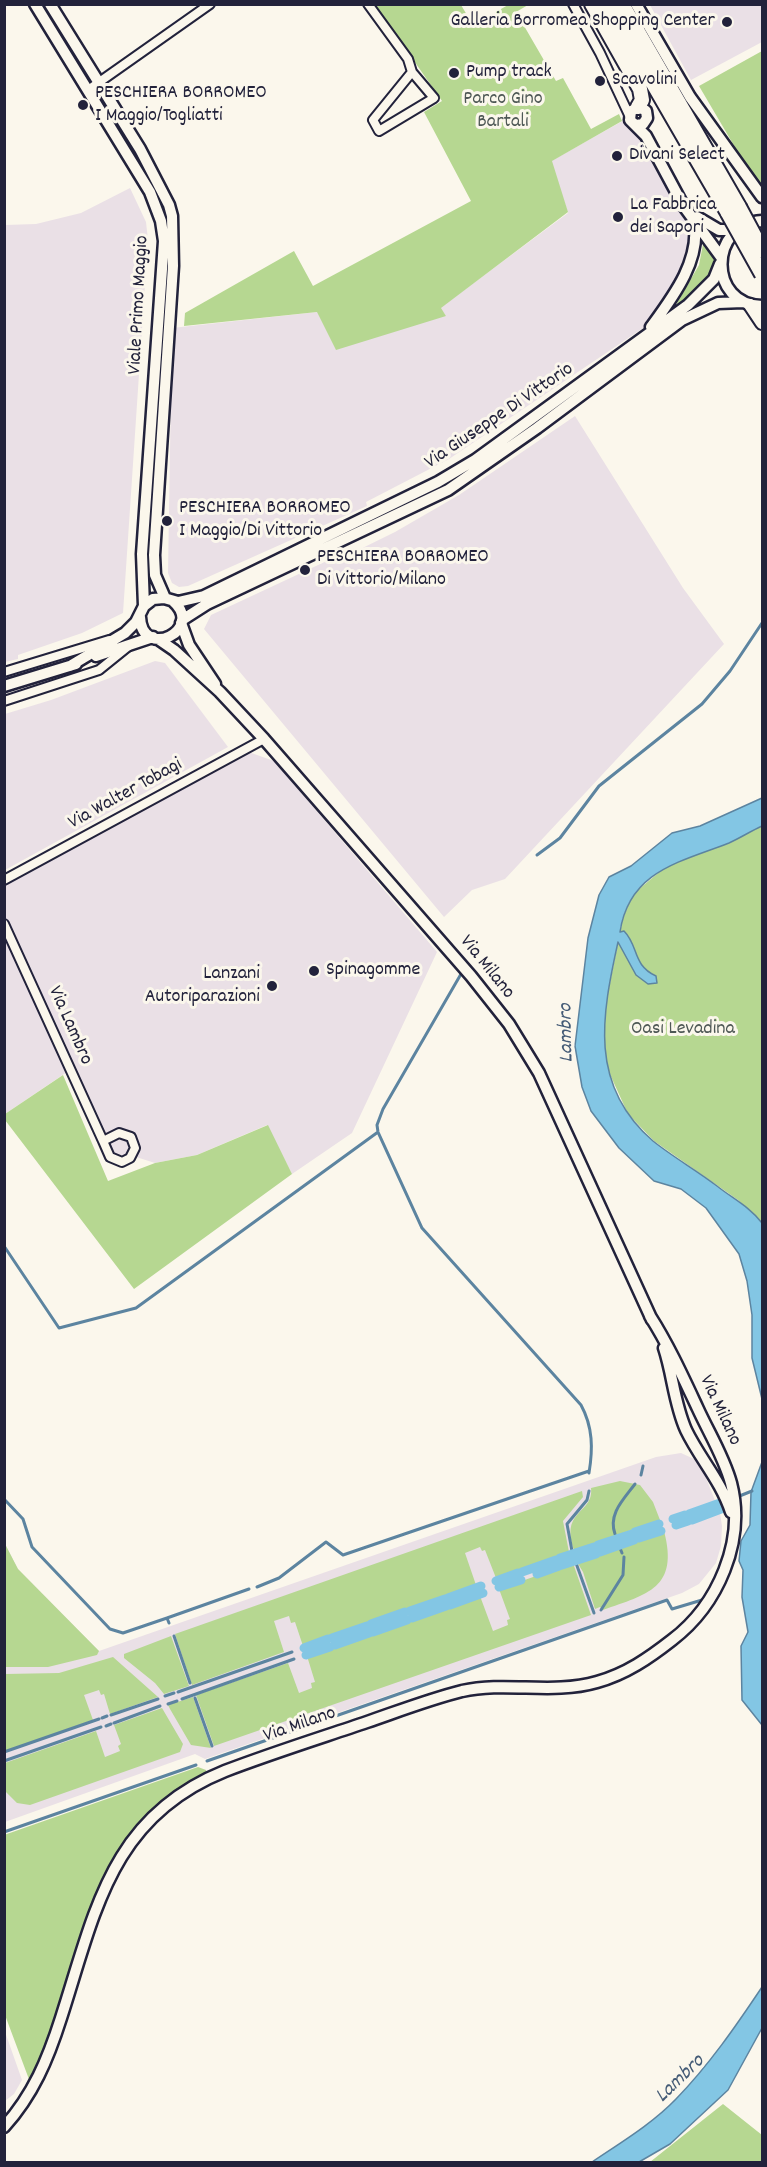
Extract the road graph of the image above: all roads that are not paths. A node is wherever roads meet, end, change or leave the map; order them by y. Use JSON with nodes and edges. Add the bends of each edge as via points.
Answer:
{"nodes":[{"id":1,"x":35,"y":4,"type":"edge"},
{"id":2,"x":50,"y":4,"type":"edge"},
{"id":3,"x":210,"y":4,"type":"edge"},
{"id":4,"x":368,"y":4,"type":"edge"},
{"id":5,"x":573,"y":4,"type":"edge"},
{"id":6,"x":592,"y":4,"type":"edge"},
{"id":7,"x":607,"y":4,"type":"edge"},
{"id":8,"x":622,"y":4,"type":"edge"},
{"id":9,"x":636,"y":4,"type":"edge"},
{"id":10,"x":412,"y":72,"type":"junction"},
{"id":11,"x":98,"y":82,"type":"junction"},
{"id":12,"x":88,"y":90,"type":"junction"},
{"id":13,"x":638,"y":115,"type":"junction"},
{"id":14,"x":761,"y":194,"type":"edge"},
{"id":15,"x":687,"y":210,"type":"junction"},
{"id":16,"x":734,"y":210,"type":"junction"},
{"id":17,"x":694,"y":220,"type":"junction"},
{"id":18,"x":762,"y":221,"type":"edge"},
{"id":19,"x":736,"y":230,"type":"junction"},
{"id":20,"x":762,"y":250,"type":"edge"},
{"id":21,"x":720,"y":261,"type":"junction"},
{"id":22,"x":762,"y":274,"type":"edge"},
{"id":23,"x":752,"y":304,"type":"edge"},
{"id":24,"x":762,"y":322,"type":"edge"},
{"id":25,"x":644,"y":336,"type":"junction"},
{"id":26,"x":169,"y":599,"type":"junction"},
{"id":27,"x":142,"y":611,"type":"junction"},
{"id":28,"x":182,"y":622,"type":"junction"},
{"id":29,"x":116,"y":638,"type":"junction"},
{"id":30,"x":155,"y":638,"type":"junction"},
{"id":31,"x":131,"y":643,"type":"junction"},
{"id":32,"x":70,"y":666,"type":"junction"},
{"id":33,"x":4,"y":672,"type":"edge"},
{"id":34,"x":4,"y":686,"type":"edge"},
{"id":35,"x":220,"y":692,"type":"junction"},
{"id":36,"x":4,"y":701,"type":"edge"},
{"id":37,"x":264,"y":739,"type":"junction"},
{"id":38,"x":4,"y":880,"type":"edge"},
{"id":39,"x":4,"y":924,"type":"edge"},
{"id":40,"x":103,"y":1141,"type":"junction"},
{"id":41,"x":650,"y":1316,"type":"junction"},
{"id":42,"x":734,"y":1529,"type":"junction"},
{"id":43,"x":4,"y":2127,"type":"edge"}],
"edges":[{"from":1,"to":12,"type":"street","name":"Viale Primo Maggio"},
{"from":2,"to":11,"type":"street","name":"Viale Primo Maggio"},
{"from":3,"to":11,"type":"street"},
{"from":4,"to":10,"type":"street","via":[[408,58]]},
{"from":5,"to":13,"type":"street","via":[[614,84]]},
{"from":6,"to":13,"type":"highway","via":[[640,89]]},
{"from":7,"to":16,"type":"highway"},
{"from":8,"to":16,"type":"highway"},
{"from":9,"to":14,"type":"street","via":[[690,97]]},
{"from":10,"to":10,"type":"street","via":[[373,120],[379,131],[434,98]]},
{"from":11,"to":12,"type":"street"},
{"from":11,"to":26,"type":"street","name":"Viale Primo Maggio","via":[[140,150],[172,216],[173,266],[154,555],[155,575]]},
{"from":12,"to":27,"type":"street","name":"Viale Primo Maggio","via":[[150,192],[163,230],[142,554]]},
{"from":13,"to":15,"type":"street"},
{"from":15,"to":17,"type":"street"},
{"from":15,"to":19,"type":"street","via":[[719,230]]},
{"from":16,"to":20,"type":"highway","bridge":true},
{"from":16,"to":22,"type":"highway","bridge":true},
{"from":17,"to":21,"type":"street"},
{"from":17,"to":25,"type":"street","via":[[696,240],[691,262]]},
{"from":18,"to":19,"type":"street"},
{"from":19,"to":21,"type":"street","name":"Via Giuseppe Di Vittorio","via":[[724,245]]},
{"from":21,"to":23,"type":"street","via":[[726,285]]},
{"from":21,"to":25,"type":"street","name":"Via Giuseppe Di Vittorio","via":[[705,290]]},
{"from":23,"to":24,"type":"main road"},
{"from":23,"to":28,"type":"street","name":"Via Giuseppe Di Vittorio","via":[[709,305],[682,320],[448,490],[207,604]]},
{"from":25,"to":26,"type":"street","name":"Via Giuseppe Di Vittorio","via":[[504,440],[438,482],[204,596]]},
{"from":26,"to":27,"type":"street","name":"Via Giuseppe Di Vittorio","via":[[154,599]]},
{"from":26,"to":28,"type":"street","via":[[181,611]]},
{"from":27,"to":29,"type":"street","name":"Via Giuseppe Di Vittorio"},
{"from":27,"to":30,"type":"street","via":[[143,628]]},
{"from":28,"to":30,"type":"street","name":"Via Giuseppe Di Vittorio","via":[[174,635]]},
{"from":28,"to":35,"type":"street","name":"Via Milano","via":[[189,645]]},
{"from":29,"to":32,"type":"street","name":"Via Giuseppe Di Vittorio"},
{"from":29,"to":33,"type":"street","name":"Via Giuseppe Di Vittorio"},
{"from":30,"to":31,"type":"street","name":"Via Giuseppe Di Vittorio"},
{"from":30,"to":35,"type":"street","name":"Via Milano"},
{"from":31,"to":32,"type":"street","name":"Via Giuseppe Di Vittorio"},
{"from":31,"to":36,"type":"street","name":"Via Giuseppe Di Vittorio","via":[[99,670]]},
{"from":32,"to":34,"type":"street","name":"Via Giuseppe Di Vittorio"},
{"from":35,"to":37,"type":"street","name":"Via Milano"},
{"from":37,"to":38,"type":"street","name":"Via Walter Tobagi"},
{"from":37,"to":41,"type":"street","name":"Via Milano","via":[[509,1024],[539,1073]]},
{"from":39,"to":40,"type":"street","name":"Via Lambro"},
{"from":40,"to":40,"type":"street","via":[[111,1157],[118,1161],[128,1160],[134,1152],[135,1144],[127,1135],[119,1133]]},
{"from":41,"to":42,"type":"street","name":"Via Milano","via":[[667,1357],[680,1415],[723,1493]]},
{"from":41,"to":42,"type":"street","name":"Via Milano","via":[[724,1462],[733,1494]]},
{"from":42,"to":43,"type":"street","name":"Via Milano","via":[[726,1568],[704,1609],[677,1636],[625,1671],[570,1688],[493,1687],[448,1695],[225,1770],[166,1805],[135,1836],[111,1871],[39,2077]]}]}
